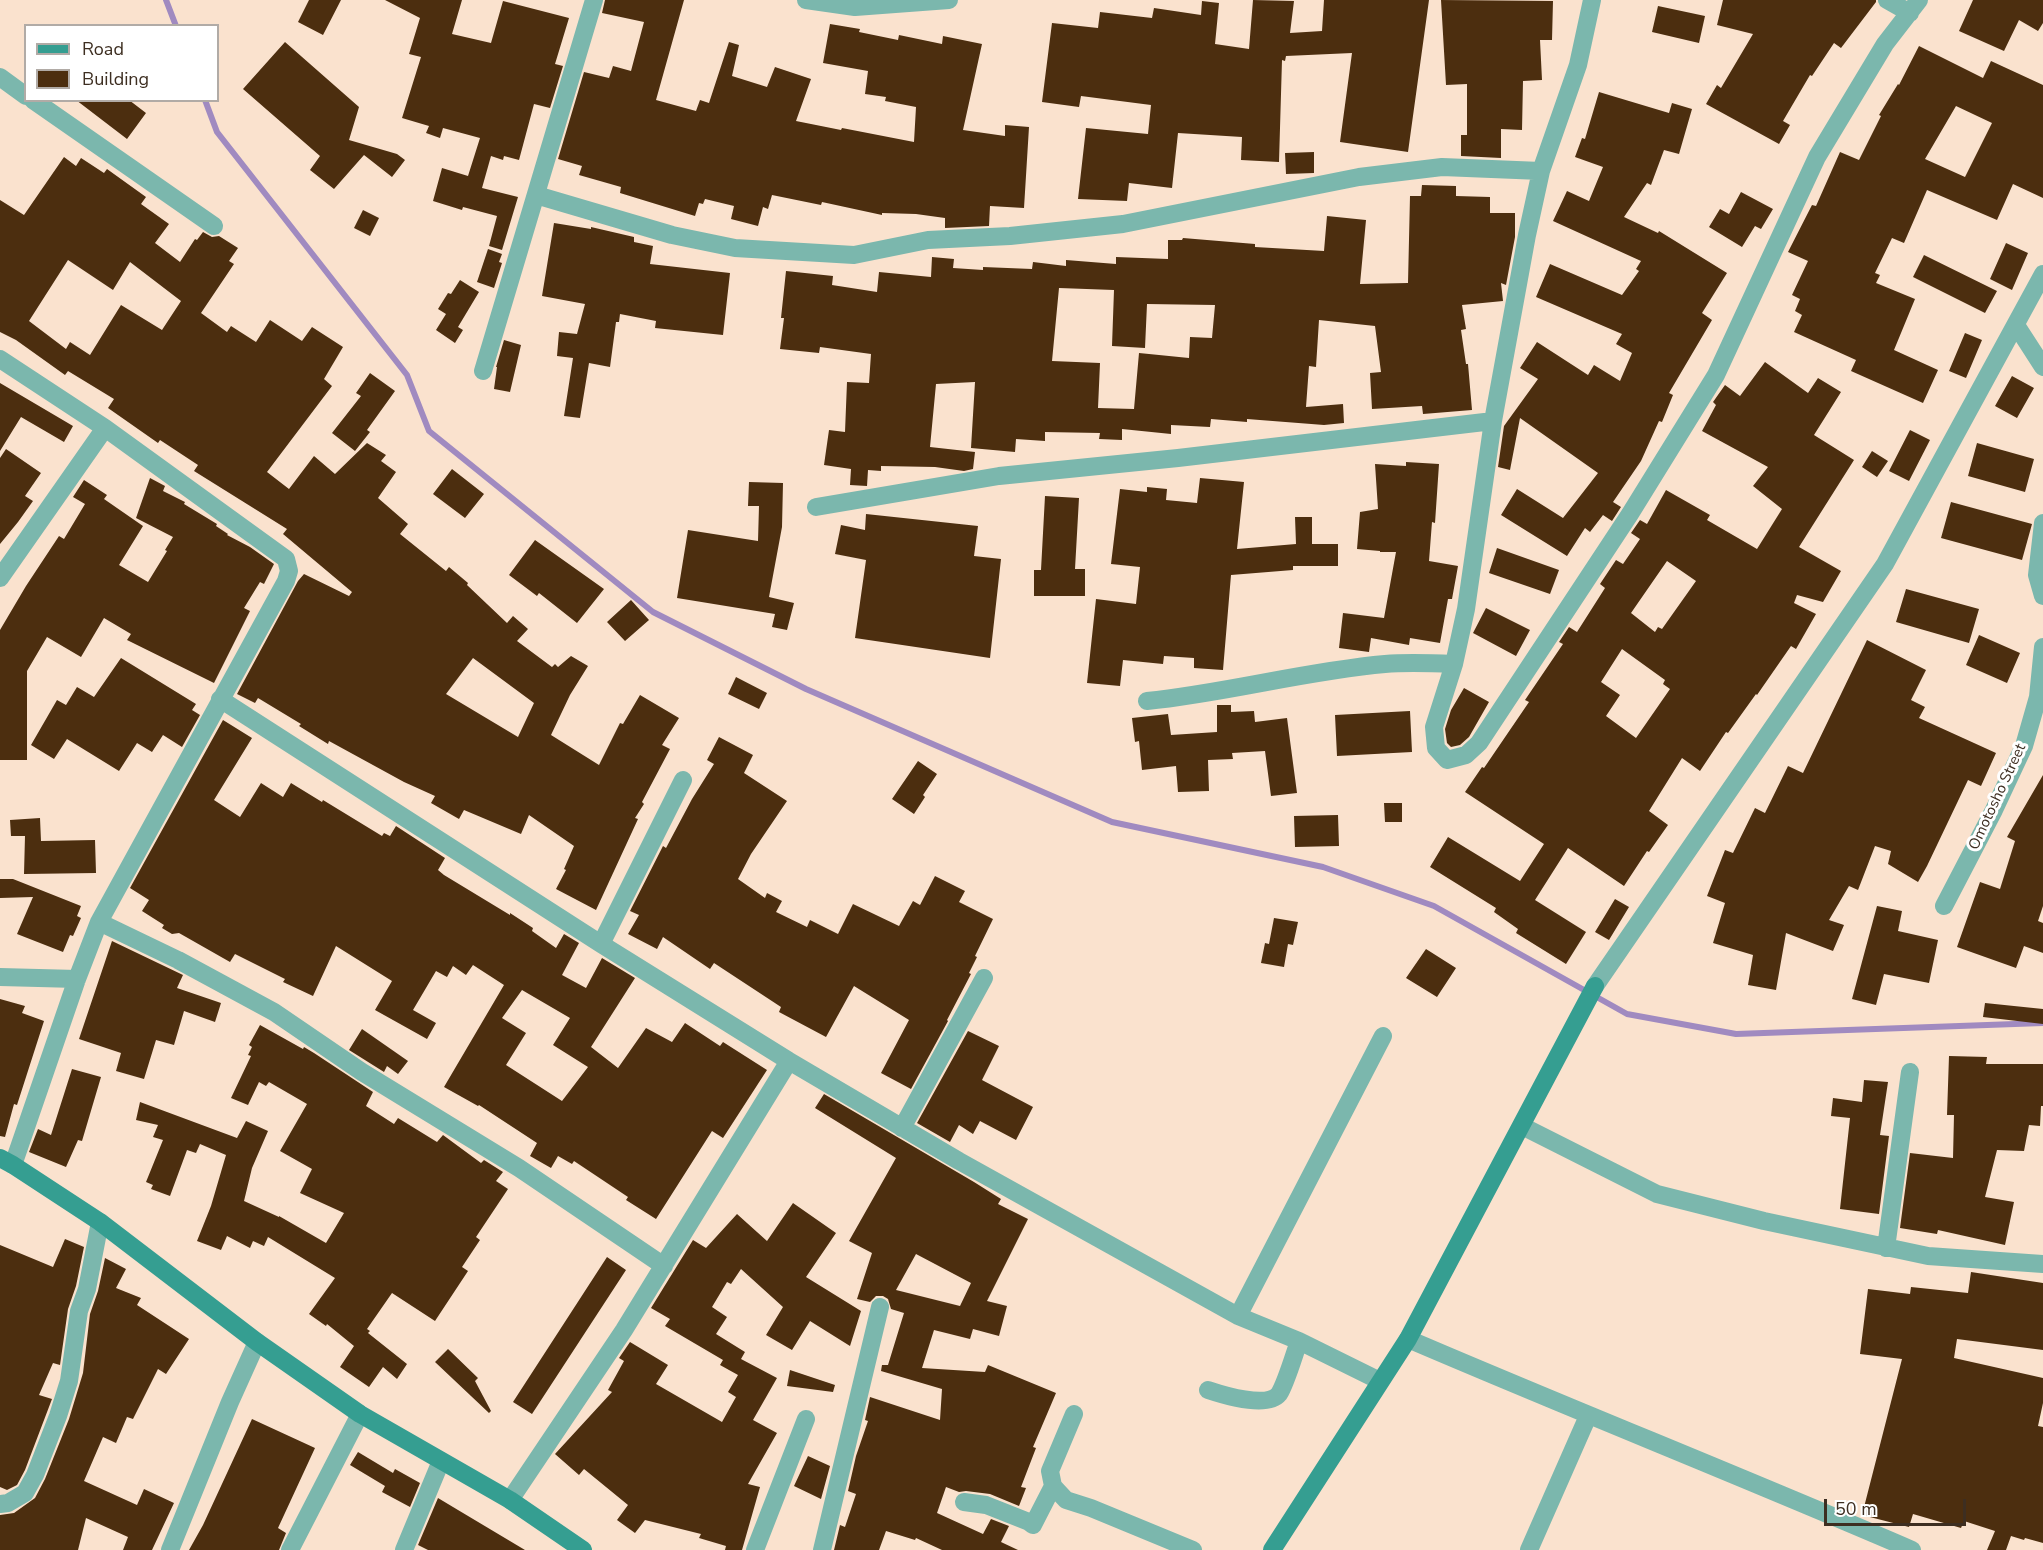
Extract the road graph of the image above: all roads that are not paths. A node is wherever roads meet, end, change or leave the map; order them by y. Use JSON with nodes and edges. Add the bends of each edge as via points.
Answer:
{"nodes":[{"id":1,"x":806,"y":0,"type":"edge"},
{"id":2,"x":949,"y":0,"type":"edge"},
{"id":3,"x":1592,"y":0,"type":"edge"},
{"id":4,"x":1887,"y":0,"type":"edge"},
{"id":5,"x":590,"y":1,"type":"edge"},
{"id":6,"x":1914,"y":6,"type":"edge"},
{"id":7,"x":0,"y":77,"type":"edge"},
{"id":8,"x":24,"y":95,"type":"edge"},
{"id":9,"x":36,"y":102,"type":"edge"},
{"id":10,"x":1541,"y":171,"type":"junction"},
{"id":11,"x":536,"y":195,"type":"junction"},
{"id":12,"x":214,"y":226,"type":"dead end"},
{"id":13,"x":2043,"y":274,"type":"edge"},
{"id":14,"x":2016,"y":325,"type":"junction"},
{"id":15,"x":0,"y":359,"type":"edge"},
{"id":16,"x":2043,"y":367,"type":"edge"},
{"id":17,"x":483,"y":371,"type":"dead end"},
{"id":18,"x":1493,"y":421,"type":"junction"},
{"id":19,"x":105,"y":428,"type":"junction"},
{"id":20,"x":816,"y":507,"type":"dead end"},
{"id":21,"x":2043,"y":523,"type":"edge"},
{"id":22,"x":0,"y":579,"type":"edge"},
{"id":23,"x":2043,"y":596,"type":"edge"},
{"id":24,"x":2043,"y":647,"type":"edge"},
{"id":25,"x":1454,"y":664,"type":"junction"},
{"id":26,"x":220,"y":699,"type":"junction"},
{"id":27,"x":1147,"y":701,"type":"dead end"},
{"id":28,"x":683,"y":780,"type":"dead end"},
{"id":29,"x":1944,"y":906,"type":"dead end"},
{"id":30,"x":99,"y":922,"type":"junction"},
{"id":31,"x":601,"y":944,"type":"junction"},
{"id":32,"x":0,"y":977,"type":"edge"},
{"id":33,"x":984,"y":978,"type":"dead end"},
{"id":34,"x":77,"y":979,"type":"junction"},
{"id":35,"x":1595,"y":986,"type":"joint"},
{"id":36,"x":1383,"y":1036,"type":"dead end"},
{"id":37,"x":789,"y":1061,"type":"junction"},
{"id":38,"x":1910,"y":1072,"type":"dead end"},
{"id":39,"x":1522,"y":1126,"type":"junction"},
{"id":40,"x":902,"y":1128,"type":"junction"},
{"id":41,"x":6,"y":1162,"type":"edge"},
{"id":42,"x":100,"y":1222,"type":"junction"},
{"id":43,"x":1886,"y":1248,"type":"junction"},
{"id":44,"x":2043,"y":1264,"type":"edge"},
{"id":45,"x":664,"y":1266,"type":"junction"},
{"id":46,"x":880,"y":1307,"type":"dead end"},
{"id":47,"x":1238,"y":1316,"type":"junction"},
{"id":48,"x":1408,"y":1339,"type":"junction"},
{"id":49,"x":1299,"y":1341,"type":"junction"},
{"id":50,"x":257,"y":1342,"type":"junction"},
{"id":51,"x":1380,"y":1381,"type":"junction"},
{"id":52,"x":1208,"y":1390,"type":"dead end"},
{"id":53,"x":1074,"y":1413,"type":"dead end"},
{"id":54,"x":360,"y":1414,"type":"junction"},
{"id":55,"x":1588,"y":1416,"type":"junction"},
{"id":56,"x":806,"y":1419,"type":"dead end"},
{"id":57,"x":441,"y":1461,"type":"junction"},
{"id":58,"x":1053,"y":1486,"type":"junction"},
{"id":59,"x":510,"y":1500,"type":"junction"},
{"id":60,"x":964,"y":1502,"type":"dead end"},
{"id":61,"x":0,"y":1504,"type":"edge"},
{"id":62,"x":170,"y":1550,"type":"edge"},
{"id":63,"x":291,"y":1550,"type":"edge"},
{"id":64,"x":404,"y":1550,"type":"edge"},
{"id":65,"x":583,"y":1550,"type":"edge"},
{"id":66,"x":755,"y":1550,"type":"edge"},
{"id":67,"x":822,"y":1550,"type":"edge"},
{"id":68,"x":1193,"y":1550,"type":"edge"},
{"id":69,"x":1272,"y":1550,"type":"edge"},
{"id":70,"x":1529,"y":1550,"type":"edge"},
{"id":71,"x":1912,"y":1550,"type":"edge"}],
"edges":[{"from":1,"to":2,"type":"street","via":[[855,7]]},
{"from":3,"to":10,"type":"street","via":[[1578,65]]},
{"from":4,"to":6,"type":"street"},
{"from":5,"to":11,"type":"street"},
{"from":6,"to":25,"type":"street","via":[[1885,44],[1817,157],[1716,375],[1479,743],[1466,755],[1447,760],[1436,748],[1434,727]]},
{"from":7,"to":8,"type":"street"},
{"from":9,"to":12,"type":"street"},
{"from":10,"to":11,"type":"street","via":[[1442,167],[1359,177],[1123,224],[928,240],[854,255],[735,248],[672,235]]},
{"from":10,"to":18,"type":"street"},
{"from":11,"to":17,"type":"street"},
{"from":13,"to":14,"type":"street"},
{"from":14,"to":16,"type":"street"},
{"from":14,"to":35,"type":"street","via":[[1885,564]]},
{"from":15,"to":19,"type":"street"},
{"from":18,"to":20,"type":"street","via":[[999,476]]},
{"from":18,"to":25,"type":"street"},
{"from":19,"to":22,"type":"street"},
{"from":19,"to":26,"type":"street","via":[[285,559],[289,571],[286,581]]},
{"from":21,"to":23,"type":"street","via":[[2037,575]]},
{"from":24,"to":29,"type":"street","name":"Omotosho Street","via":[[2038,697],[2024,746]]},
{"from":25,"to":27,"type":"street","via":[[1349,668]]},
{"from":26,"to":30,"type":"street"},
{"from":26,"to":31,"type":"street"},
{"from":28,"to":31,"type":"street"},
{"from":30,"to":34,"type":"street"},
{"from":30,"to":45,"type":"street","via":[[274,1012]]},
{"from":31,"to":37,"type":"street"},
{"from":32,"to":34,"type":"street"},
{"from":33,"to":40,"type":"street"},
{"from":34,"to":41,"type":"street"},
{"from":35,"to":39,"type":"main road"},
{"from":36,"to":47,"type":"street"},
{"from":37,"to":40,"type":"street"},
{"from":37,"to":45,"type":"street"},
{"from":38,"to":43,"type":"street"},
{"from":39,"to":43,"type":"street","via":[[1657,1194]]},
{"from":39,"to":48,"type":"main road"},
{"from":40,"to":47,"type":"street"},
{"from":41,"to":42,"type":"main road"},
{"from":42,"to":50,"type":"main road"},
{"from":42,"to":61,"type":"street","via":[[69,1381],[58,1416],[25,1493]]},
{"from":43,"to":44,"type":"street","via":[[1928,1256]]},
{"from":45,"to":59,"type":"street"},
{"from":46,"to":67,"type":"street"},
{"from":47,"to":49,"type":"street"},
{"from":48,"to":51,"type":"main road"},
{"from":48,"to":55,"type":"street"},
{"from":49,"to":51,"type":"street"},
{"from":49,"to":52,"type":"street","via":[[1279,1393],[1272,1400],[1256,1401]]},
{"from":50,"to":54,"type":"main road"},
{"from":50,"to":62,"type":"street"},
{"from":51,"to":69,"type":"main road"},
{"from":53,"to":58,"type":"street","via":[[1050,1471]]},
{"from":54,"to":57,"type":"main road"},
{"from":54,"to":63,"type":"street"},
{"from":55,"to":70,"type":"street"},
{"from":55,"to":71,"type":"street"},
{"from":56,"to":66,"type":"street"},
{"from":57,"to":59,"type":"main road"},
{"from":57,"to":64,"type":"street"},
{"from":58,"to":60,"type":"street","via":[[1034,1525],[986,1505]]},
{"from":58,"to":68,"type":"street","via":[[1066,1500]]},
{"from":59,"to":65,"type":"main road"}]}
